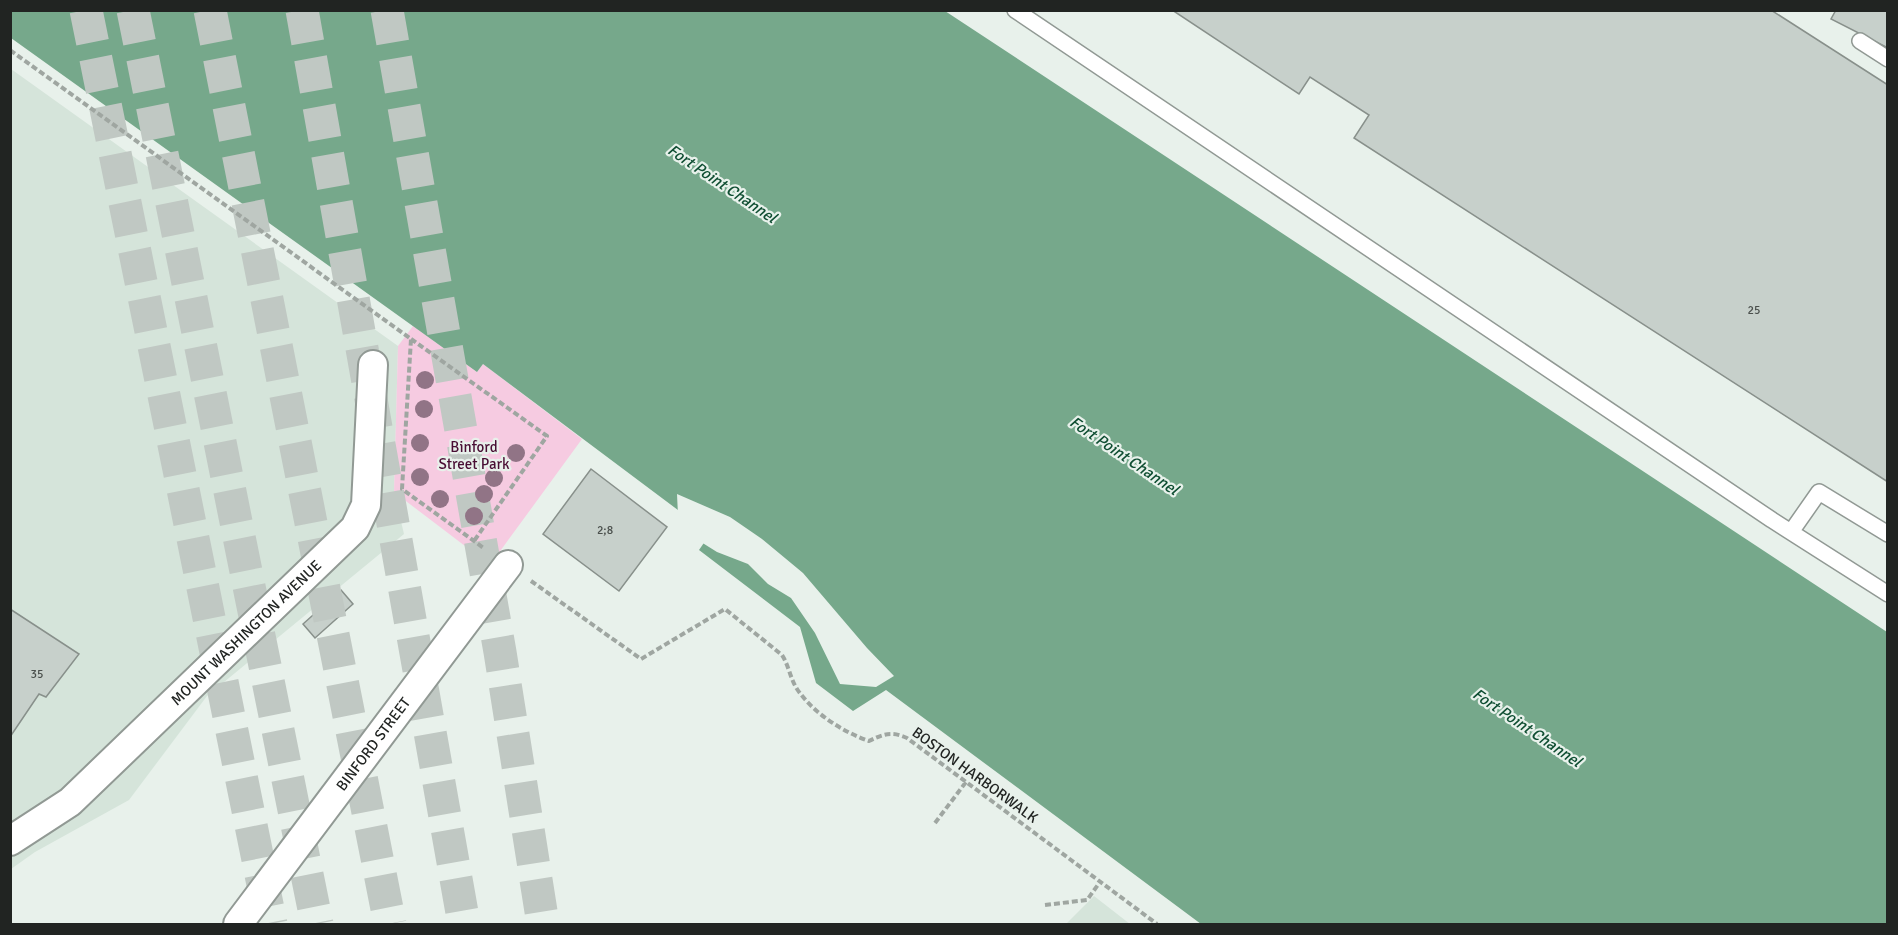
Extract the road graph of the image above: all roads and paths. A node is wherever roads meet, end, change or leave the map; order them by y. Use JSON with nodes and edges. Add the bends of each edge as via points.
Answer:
{"nodes":[{"id":1,"x":1015,"y":10,"type":"edge"},
{"id":2,"x":1860,"y":41,"type":"dead end"},
{"id":3,"x":1887,"y":59,"type":"edge"},
{"id":4,"x":411,"y":339,"type":"dead end"},
{"id":5,"x":373,"y":365,"type":"dead end"},
{"id":6,"x":1791,"y":532,"type":"junction"},
{"id":7,"x":1887,"y":534,"type":"edge"},
{"id":8,"x":474,"y":541,"type":"dead end"},
{"id":9,"x":508,"y":565,"type":"dead end"},
{"id":10,"x":1887,"y":594,"type":"edge"},
{"id":11,"x":734,"y":615,"type":"dead end"},
{"id":12,"x":966,"y":782,"type":"junction"},
{"id":13,"x":935,"y":823,"type":"dead end"},
{"id":14,"x":10,"y":841,"type":"edge"},
{"id":15,"x":1100,"y":882,"type":"junction"},
{"id":16,"x":1045,"y":905,"type":"dead end"},
{"id":17,"x":238,"y":924,"type":"edge"},
{"id":18,"x":1157,"y":924,"type":"edge"}],
"edges":[{"from":1,"to":6,"type":"lane"},
{"from":2,"to":3,"type":"lane"},
{"from":4,"to":8,"type":"path","via":[[547,436]]},
{"from":5,"to":14,"type":"street","name":"MOUNT WASHINGTON AVENUE","via":[[366,506],[355,528],[70,802]]},
{"from":6,"to":7,"type":"lane","via":[[1819,492]]},
{"from":6,"to":10,"type":"lane"},
{"from":9,"to":17,"type":"street","name":"BINFORD STREET"},
{"from":11,"to":12,"type":"path","name":"BOSTON HARBORWALK","via":[[782,655],[798,690],[814,709],[854,736],[869,741],[892,733],[907,738]]},
{"from":12,"to":13,"type":"path"},
{"from":12,"to":15,"type":"path","name":"BOSTON HARBORWALK"},
{"from":15,"to":16,"type":"path","via":[[1087,900]]},
{"from":15,"to":18,"type":"path","name":"BOSTON HARBORWALK"}]}
